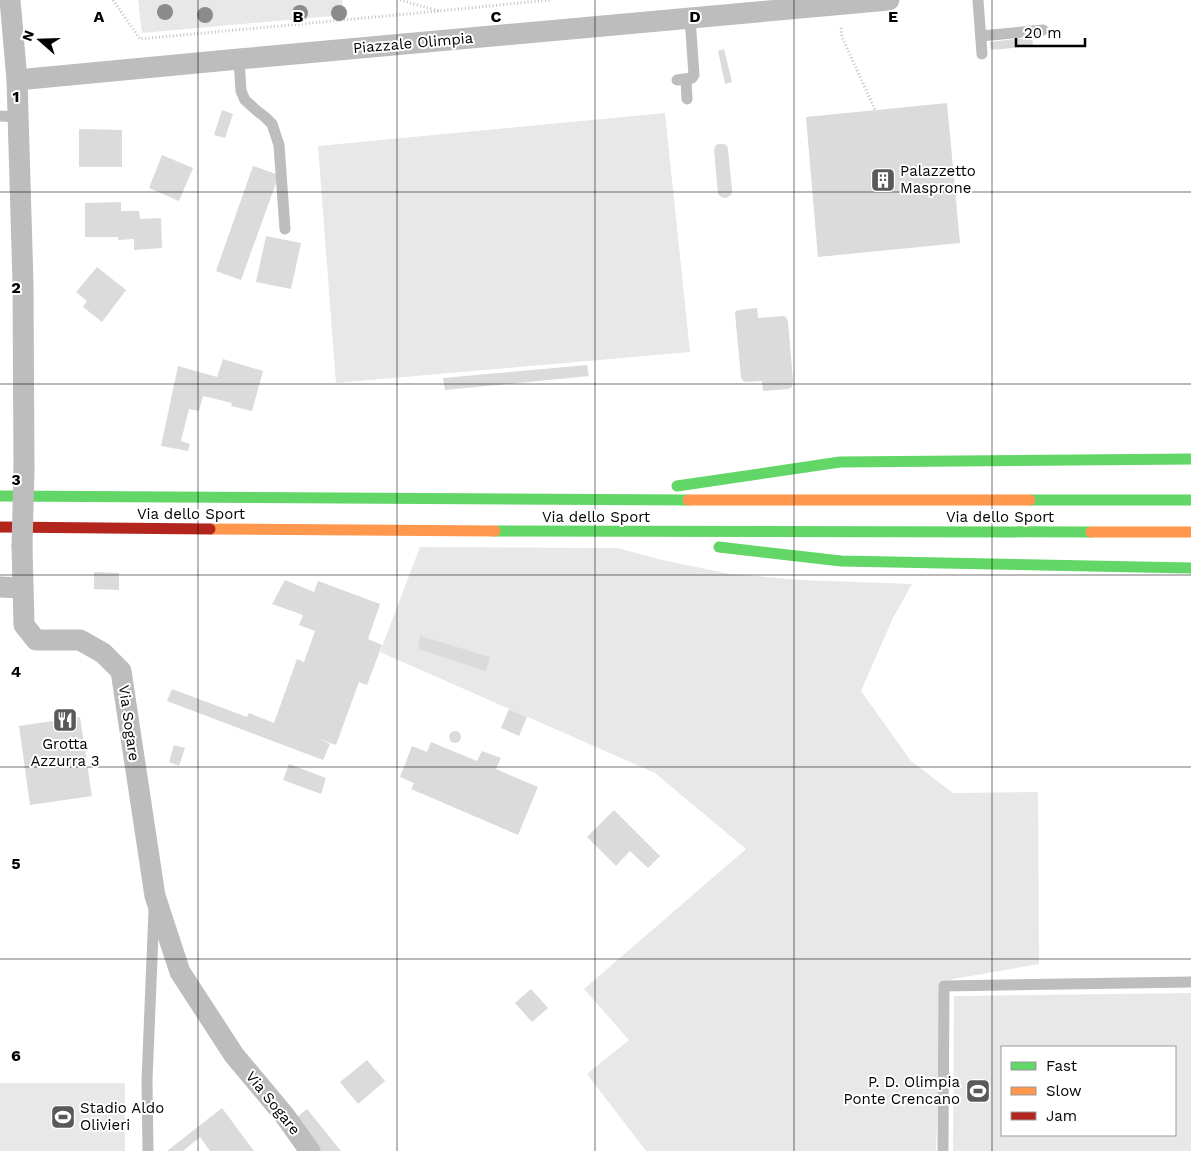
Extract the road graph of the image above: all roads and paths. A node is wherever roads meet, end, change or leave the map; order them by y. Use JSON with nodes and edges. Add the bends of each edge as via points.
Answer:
{"nodes":[{"id":1,"x":10,"y":0,"type":"edge"},
{"id":2,"x":113,"y":0,"type":"edge"},
{"id":3,"x":400,"y":0,"type":"edge"},
{"id":4,"x":550,"y":0,"type":"edge"},
{"id":5,"x":889,"y":0,"type":"edge"},
{"id":6,"x":978,"y":0,"type":"edge"},
{"id":7,"x":439,"y":11,"type":"junction"},
{"id":8,"x":690,"y":18,"type":"junction"},
{"id":9,"x":842,"y":28,"type":"dead end"},
{"id":10,"x":1043,"y":30,"type":"dead end"},
{"id":11,"x":981,"y":36,"type":"junction"},
{"id":12,"x":982,"y":54,"type":"dead end"},
{"id":13,"x":239,"y":59,"type":"junction"},
{"id":14,"x":17,"y":80,"type":"junction"},
{"id":15,"x":687,"y":99,"type":"dead end"},
{"id":16,"x":875,"y":110,"type":"dead end"},
{"id":17,"x":9,"y":116,"type":"edge"},
{"id":18,"x":285,"y":229,"type":"dead end"},
{"id":19,"x":1191,"y":459,"type":"edge"},
{"id":20,"x":0,"y":496,"type":"edge"},
{"id":21,"x":583,"y":500,"type":"junction"},
{"id":22,"x":1191,"y":500,"type":"edge"},
{"id":23,"x":0,"y":527,"type":"edge"},
{"id":24,"x":581,"y":532,"type":"junction"},
{"id":25,"x":1191,"y":532,"type":"edge"},
{"id":26,"x":677,"y":543,"type":"dead end"},
{"id":27,"x":706,"y":546,"type":"dead end"},
{"id":28,"x":1191,"y":568,"type":"edge"},
{"id":29,"x":0,"y":587,"type":"edge"},
{"id":30,"x":22,"y":588,"type":"junction"},
{"id":31,"x":155,"y":896,"type":"junction"},
{"id":32,"x":1191,"y":982,"type":"edge"},
{"id":33,"x":148,"y":1151,"type":"edge"},
{"id":34,"x":310,"y":1151,"type":"edge"},
{"id":35,"x":943,"y":1151,"type":"edge"}],
"edges":[{"from":1,"to":14,"type":"street"},
{"from":2,"to":7,"type":"path","via":[[140,39]]},
{"from":3,"to":7,"type":"path"},
{"from":4,"to":7,"type":"path"},
{"from":5,"to":8,"type":"street","name":"Piazzale Olimpia"},
{"from":6,"to":11,"type":"lane"},
{"from":8,"to":13,"type":"street","name":"Piazzale Olimpia"},
{"from":8,"to":15,"type":"lane","via":[[694,74],[692,78],[682,80]]},
{"from":9,"to":16,"type":"path","via":[[842,37]]},
{"from":10,"to":11,"type":"lane"},
{"from":11,"to":12,"type":"lane"},
{"from":13,"to":14,"type":"street","name":"Piazzale Olimpia"},
{"from":13,"to":18,"type":"lane","via":[[241,91],[245,100],[272,124],[279,145]]},
{"from":14,"to":17,"type":"street"},
{"from":17,"to":30,"type":"street","bridge":true,"via":[[23,283]]},
{"from":19,"to":21,"type":"street","via":[[840,462]]},
{"from":20,"to":21,"type":"street","name":"Via dello Sport"},
{"from":21,"to":22,"type":"street","name":"Via dello Sport"},
{"from":23,"to":24,"type":"street","name":"Via dello Sport"},
{"from":24,"to":25,"type":"street","name":"Via dello Sport"},
{"from":24,"to":26,"type":"street"},
{"from":27,"to":28,"type":"street","via":[[841,560]]},
{"from":29,"to":30,"type":"street"},
{"from":30,"to":31,"type":"street","name":"Via Sogare","via":[[24,625],[36,640],[80,640],[103,652],[121,671]]},
{"from":31,"to":33,"type":"lane","name":"Via Sogare","via":[[147,1080]]},
{"from":31,"to":34,"type":"street","name":"Via Sogare","via":[[180,972],[234,1055]]},
{"from":32,"to":35,"type":"lane","via":[[944,986]]}]}
